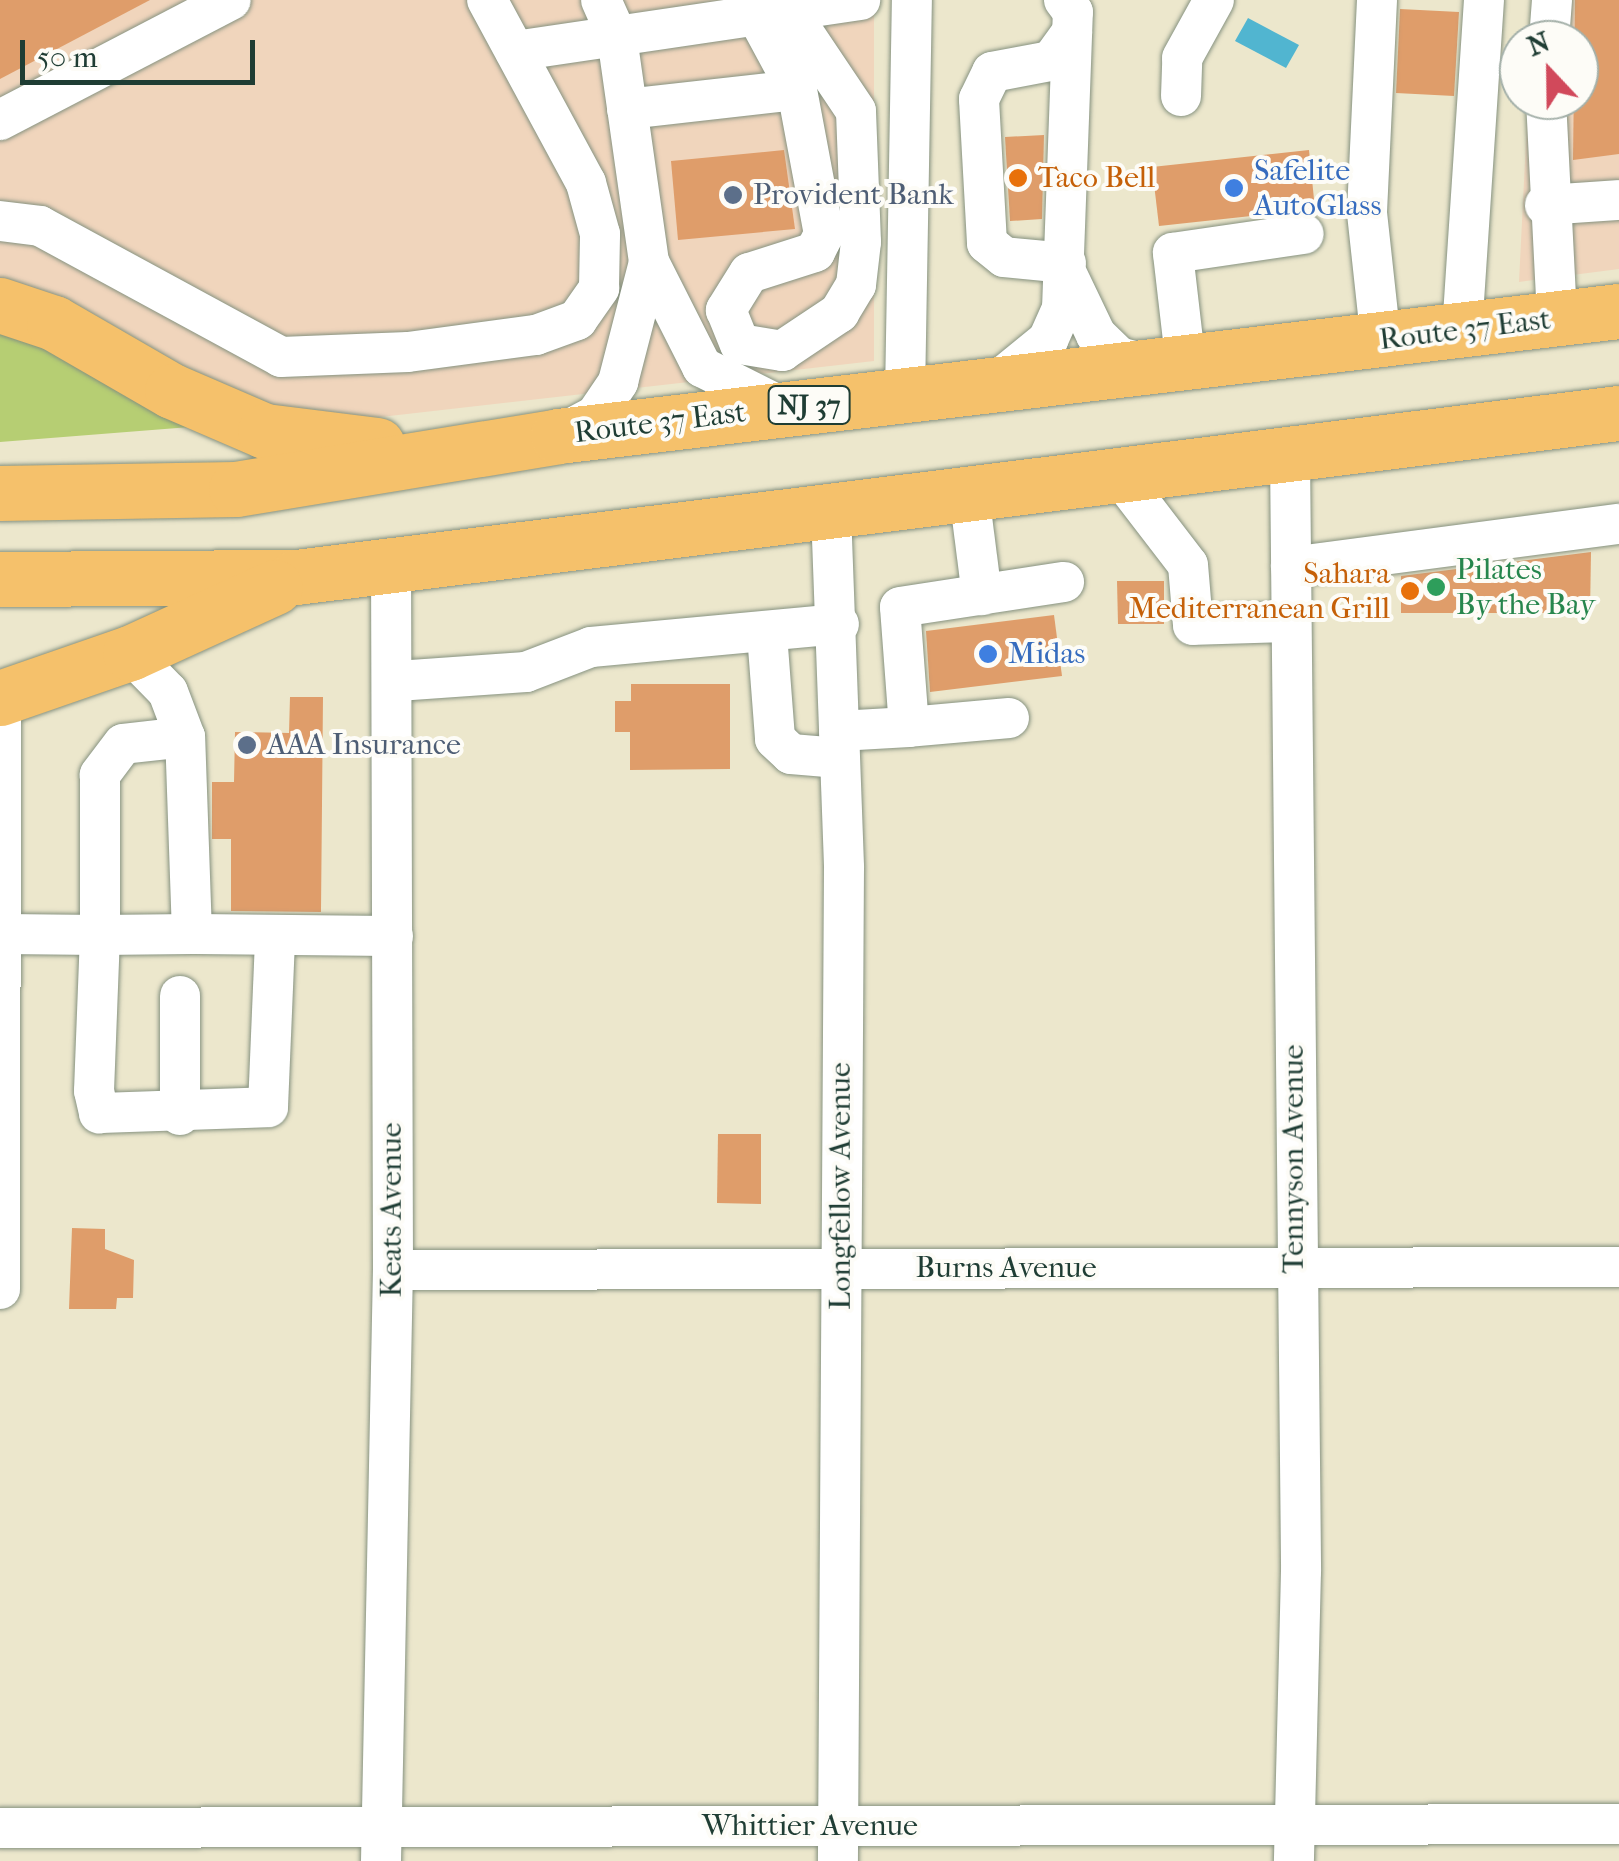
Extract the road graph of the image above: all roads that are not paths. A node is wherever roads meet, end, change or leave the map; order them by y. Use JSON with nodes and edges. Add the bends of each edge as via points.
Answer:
{"nodes":[{"id":1,"x":230,"y":0,"type":"edge"},
{"id":2,"x":486,"y":0,"type":"edge"},
{"id":3,"x":860,"y":0,"type":"edge"},
{"id":4,"x":912,"y":0,"type":"edge"},
{"id":5,"x":1378,"y":0,"type":"edge"},
{"id":6,"x":1484,"y":0,"type":"edge"},
{"id":7,"x":1198,"y":7,"type":"edge"},
{"id":8,"x":773,"y":14,"type":"junction"},
{"id":9,"x":1068,"y":16,"type":"edge"},
{"id":10,"x":609,"y":18,"type":"edge"},
{"id":11,"x":514,"y":51,"type":"junction"},
{"id":12,"x":796,"y":90,"type":"junction"},
{"id":13,"x":1180,"y":96,"type":"dead end"},
{"id":14,"x":628,"y":109,"type":"junction"},
{"id":15,"x":0,"y":120,"type":"edge"},
{"id":16,"x":1546,"y":120,"type":"edge"},
{"id":17,"x":1619,"y":200,"type":"edge"},
{"id":18,"x":1545,"y":204,"type":"junction"},
{"id":19,"x":0,"y":220,"type":"edge"},
{"id":20,"x":1304,"y":234,"type":"dead end"},
{"id":21,"x":649,"y":262,"type":"junction"},
{"id":22,"x":1066,"y":268,"type":"junction"},
{"id":23,"x":0,"y":305,"type":"edge"},
{"id":24,"x":1619,"y":311,"type":"edge"},
{"id":25,"x":1557,"y":318,"type":"junction"},
{"id":26,"x":1462,"y":331,"type":"junction"},
{"id":27,"x":1381,"y":340,"type":"junction"},
{"id":28,"x":1173,"y":367,"type":"junction"},
{"id":29,"x":992,"y":385,"type":"junction"},
{"id":30,"x":904,"y":394,"type":"junction"},
{"id":31,"x":784,"y":408,"type":"junction"},
{"id":32,"x":1619,"y":412,"type":"edge"},
{"id":33,"x":558,"y":436,"type":"junction"},
{"id":34,"x":500,"y":446,"type":"junction"},
{"id":35,"x":1290,"y":456,"type":"junction"},
{"id":36,"x":1119,"y":476,"type":"junction"},
{"id":37,"x":0,"y":494,"type":"edge"},
{"id":38,"x":969,"y":494,"type":"junction"},
{"id":39,"x":831,"y":511,"type":"junction"},
{"id":40,"x":1619,"y":524,"type":"edge"},
{"id":41,"x":391,"y":560,"type":"junction"},
{"id":42,"x":1291,"y":567,"type":"junction"},
{"id":43,"x":296,"y":577,"type":"junction"},
{"id":44,"x":0,"y":579,"type":"edge"},
{"id":45,"x":1064,"y":582,"type":"dead end"},
{"id":46,"x":982,"y":595,"type":"junction"},
{"id":47,"x":1291,"y":622,"type":"junction"},
{"id":48,"x":839,"y":624,"type":"junction"},
{"id":49,"x":768,"y":634,"type":"junction"},
{"id":50,"x":107,"y":660,"type":"junction"},
{"id":51,"x":397,"y":682,"type":"junction"},
{"id":52,"x":1,"y":698,"type":"edge"},
{"id":53,"x":1009,"y":718,"type":"dead end"},
{"id":54,"x":909,"y":727,"type":"junction"},
{"id":55,"x":185,"y":737,"type":"junction"},
{"id":56,"x":839,"y":745,"type":"junction"},
{"id":57,"x":3,"y":846,"type":"edge"},
{"id":58,"x":4,"y":934,"type":"junction"},
{"id":59,"x":192,"y":934,"type":"junction"},
{"id":60,"x":100,"y":935,"type":"junction"},
{"id":61,"x":393,"y":936,"type":"junction"},
{"id":62,"x":275,"y":938,"type":"junction"},
{"id":63,"x":180,"y":996,"type":"dead end"},
{"id":64,"x":180,"y":1116,"type":"junction"},
{"id":65,"x":1619,"y":1267,"type":"edge"},
{"id":66,"x":840,"y":1268,"type":"junction"},
{"id":67,"x":1294,"y":1268,"type":"junction"},
{"id":68,"x":392,"y":1270,"type":"junction"},
{"id":69,"x":0,"y":1289,"type":"edge"},
{"id":70,"x":1619,"y":1824,"type":"edge"},
{"id":71,"x":0,"y":1828,"type":"edge"},
{"id":72,"x":1294,"y":1842,"type":"edge"},
{"id":73,"x":838,"y":1843,"type":"edge"},
{"id":74,"x":1030,"y":1843,"type":"edge"},
{"id":75,"x":381,"y":1844,"type":"edge"}],
"edges":[{"from":1,"to":15,"type":"street"},
{"from":2,"to":11,"type":"street"},
{"from":3,"to":8,"type":"street"},
{"from":4,"to":30,"type":"street"},
{"from":5,"to":27,"type":"street","via":[[1368,212]]},
{"from":6,"to":26,"type":"street"},
{"from":7,"to":13,"type":"street","via":[[1182,58]]},
{"from":8,"to":10,"type":"street"},
{"from":8,"to":12,"type":"street"},
{"from":8,"to":12,"type":"street","via":[[856,111],[861,242],[856,285],[839,313],[782,351],[754,350],[728,330],[730,290],[749,273],[815,252],[824,234]]},
{"from":9,"to":22,"type":"street"},
{"from":9,"to":22,"type":"street","via":[[1051,62],[992,72],[979,100],[987,243],[1004,257]]},
{"from":10,"to":11,"type":"street"},
{"from":10,"to":14,"type":"street"},
{"from":11,"to":19,"type":"street","via":[[586,182],[600,234],[599,288],[577,320],[536,335],[280,357],[40,226]]},
{"from":12,"to":14,"type":"street"},
{"from":14,"to":21,"type":"street"},
{"from":16,"to":18,"type":"street"},
{"from":17,"to":18,"type":"street"},
{"from":18,"to":25,"type":"street"},
{"from":20,"to":28,"type":"street","via":[[1172,253]]},
{"from":21,"to":31,"type":"street","via":[[702,367]]},
{"from":21,"to":33,"type":"street","via":[[618,382],[596,415]]},
{"from":22,"to":28,"type":"street","via":[[1096,334],[1119,356]]},
{"from":22,"to":29,"type":"street","via":[[1048,340]]},
{"from":23,"to":34,"type":"highway","via":[[54,322],[172,391],[266,432],[324,444]]},
{"from":24,"to":25,"type":"highway","name":"Route 37 East","number":"NJ 37"},
{"from":25,"to":26,"type":"highway","name":"Route 37 East","number":"NJ 37"},
{"from":26,"to":27,"type":"highway","name":"Route 37 East","number":"NJ 37"},
{"from":27,"to":28,"type":"highway","name":"Route 37 East","number":"NJ 37"},
{"from":28,"to":29,"type":"highway","name":"Route 37 East","number":"NJ 37"},
{"from":29,"to":30,"type":"highway","name":"Route 37 East","number":"NJ 37"},
{"from":30,"to":31,"type":"highway","name":"Route 37 East","number":"NJ 37"},
{"from":31,"to":33,"type":"highway","name":"Route 37 East","number":"NJ 37"},
{"from":32,"to":35,"type":"highway"},
{"from":33,"to":34,"type":"highway","name":"Route 37 East","number":"NJ 37"},
{"from":34,"to":37,"type":"highway","name":"Route 37 East","number":"NJ 37","via":[[236,489]]},
{"from":35,"to":36,"type":"highway"},
{"from":35,"to":42,"type":"street","name":"Tennyson Avenue"},
{"from":36,"to":38,"type":"highway"},
{"from":36,"to":47,"type":"street","via":[[1188,565],[1193,625]]},
{"from":38,"to":39,"type":"highway"},
{"from":38,"to":46,"type":"street"},
{"from":39,"to":41,"type":"highway"},
{"from":39,"to":48,"type":"street","name":"Longfellow Avenue"},
{"from":40,"to":42,"type":"street"},
{"from":41,"to":43,"type":"highway"},
{"from":41,"to":51,"type":"street","name":"Keats Avenue"},
{"from":42,"to":47,"type":"street","name":"Tennyson Avenue"},
{"from":43,"to":44,"type":"highway"},
{"from":43,"to":50,"type":"highway"},
{"from":45,"to":46,"type":"street"},
{"from":46,"to":54,"type":"street","via":[[900,607]]},
{"from":47,"to":67,"type":"street","name":"Tennyson Avenue"},
{"from":48,"to":49,"type":"street"},
{"from":48,"to":56,"type":"street","name":"Longfellow Avenue"},
{"from":49,"to":51,"type":"street","via":[[592,647],[526,672]]},
{"from":49,"to":56,"type":"street","via":[[775,740],[791,754]]},
{"from":50,"to":52,"type":"highway"},
{"from":50,"to":55,"type":"street","via":[[168,692]]},
{"from":51,"to":61,"type":"street","name":"Keats Avenue"},
{"from":52,"to":57,"type":"street"},
{"from":53,"to":54,"type":"street"},
{"from":54,"to":56,"type":"street"},
{"from":55,"to":59,"type":"street"},
{"from":55,"to":60,"type":"street","via":[[123,744],[104,759]]},
{"from":56,"to":66,"type":"street","name":"Longfellow Avenue"},
{"from":57,"to":58,"type":"street"},
{"from":58,"to":60,"type":"street"},
{"from":58,"to":69,"type":"street"},
{"from":59,"to":60,"type":"street"},
{"from":59,"to":62,"type":"street"},
{"from":60,"to":64,"type":"street","via":[[96,1108]]},
{"from":61,"to":62,"type":"street"},
{"from":61,"to":68,"type":"street","name":"Keats Avenue"},
{"from":62,"to":64,"type":"street","via":[[268,1107]]},
{"from":63,"to":64,"type":"street"},
{"from":65,"to":67,"type":"street","name":"Burns Avenue"},
{"from":66,"to":67,"type":"street","name":"Burns Avenue"},
{"from":66,"to":68,"type":"street","name":"Burns Avenue"},
{"from":66,"to":73,"type":"street","name":"Longfellow Avenue"},
{"from":67,"to":72,"type":"street","name":"Tennyson Avenue"},
{"from":68,"to":75,"type":"street","name":"Keats Avenue"},
{"from":70,"to":72,"type":"street","name":"Whittier Avenue"},
{"from":71,"to":75,"type":"street","name":"Whittier Avenue"},
{"from":72,"to":74,"type":"street","name":"Whittier Avenue"},
{"from":73,"to":74,"type":"street","name":"Whittier Avenue"},
{"from":73,"to":75,"type":"street","name":"Whittier Avenue"}]}
